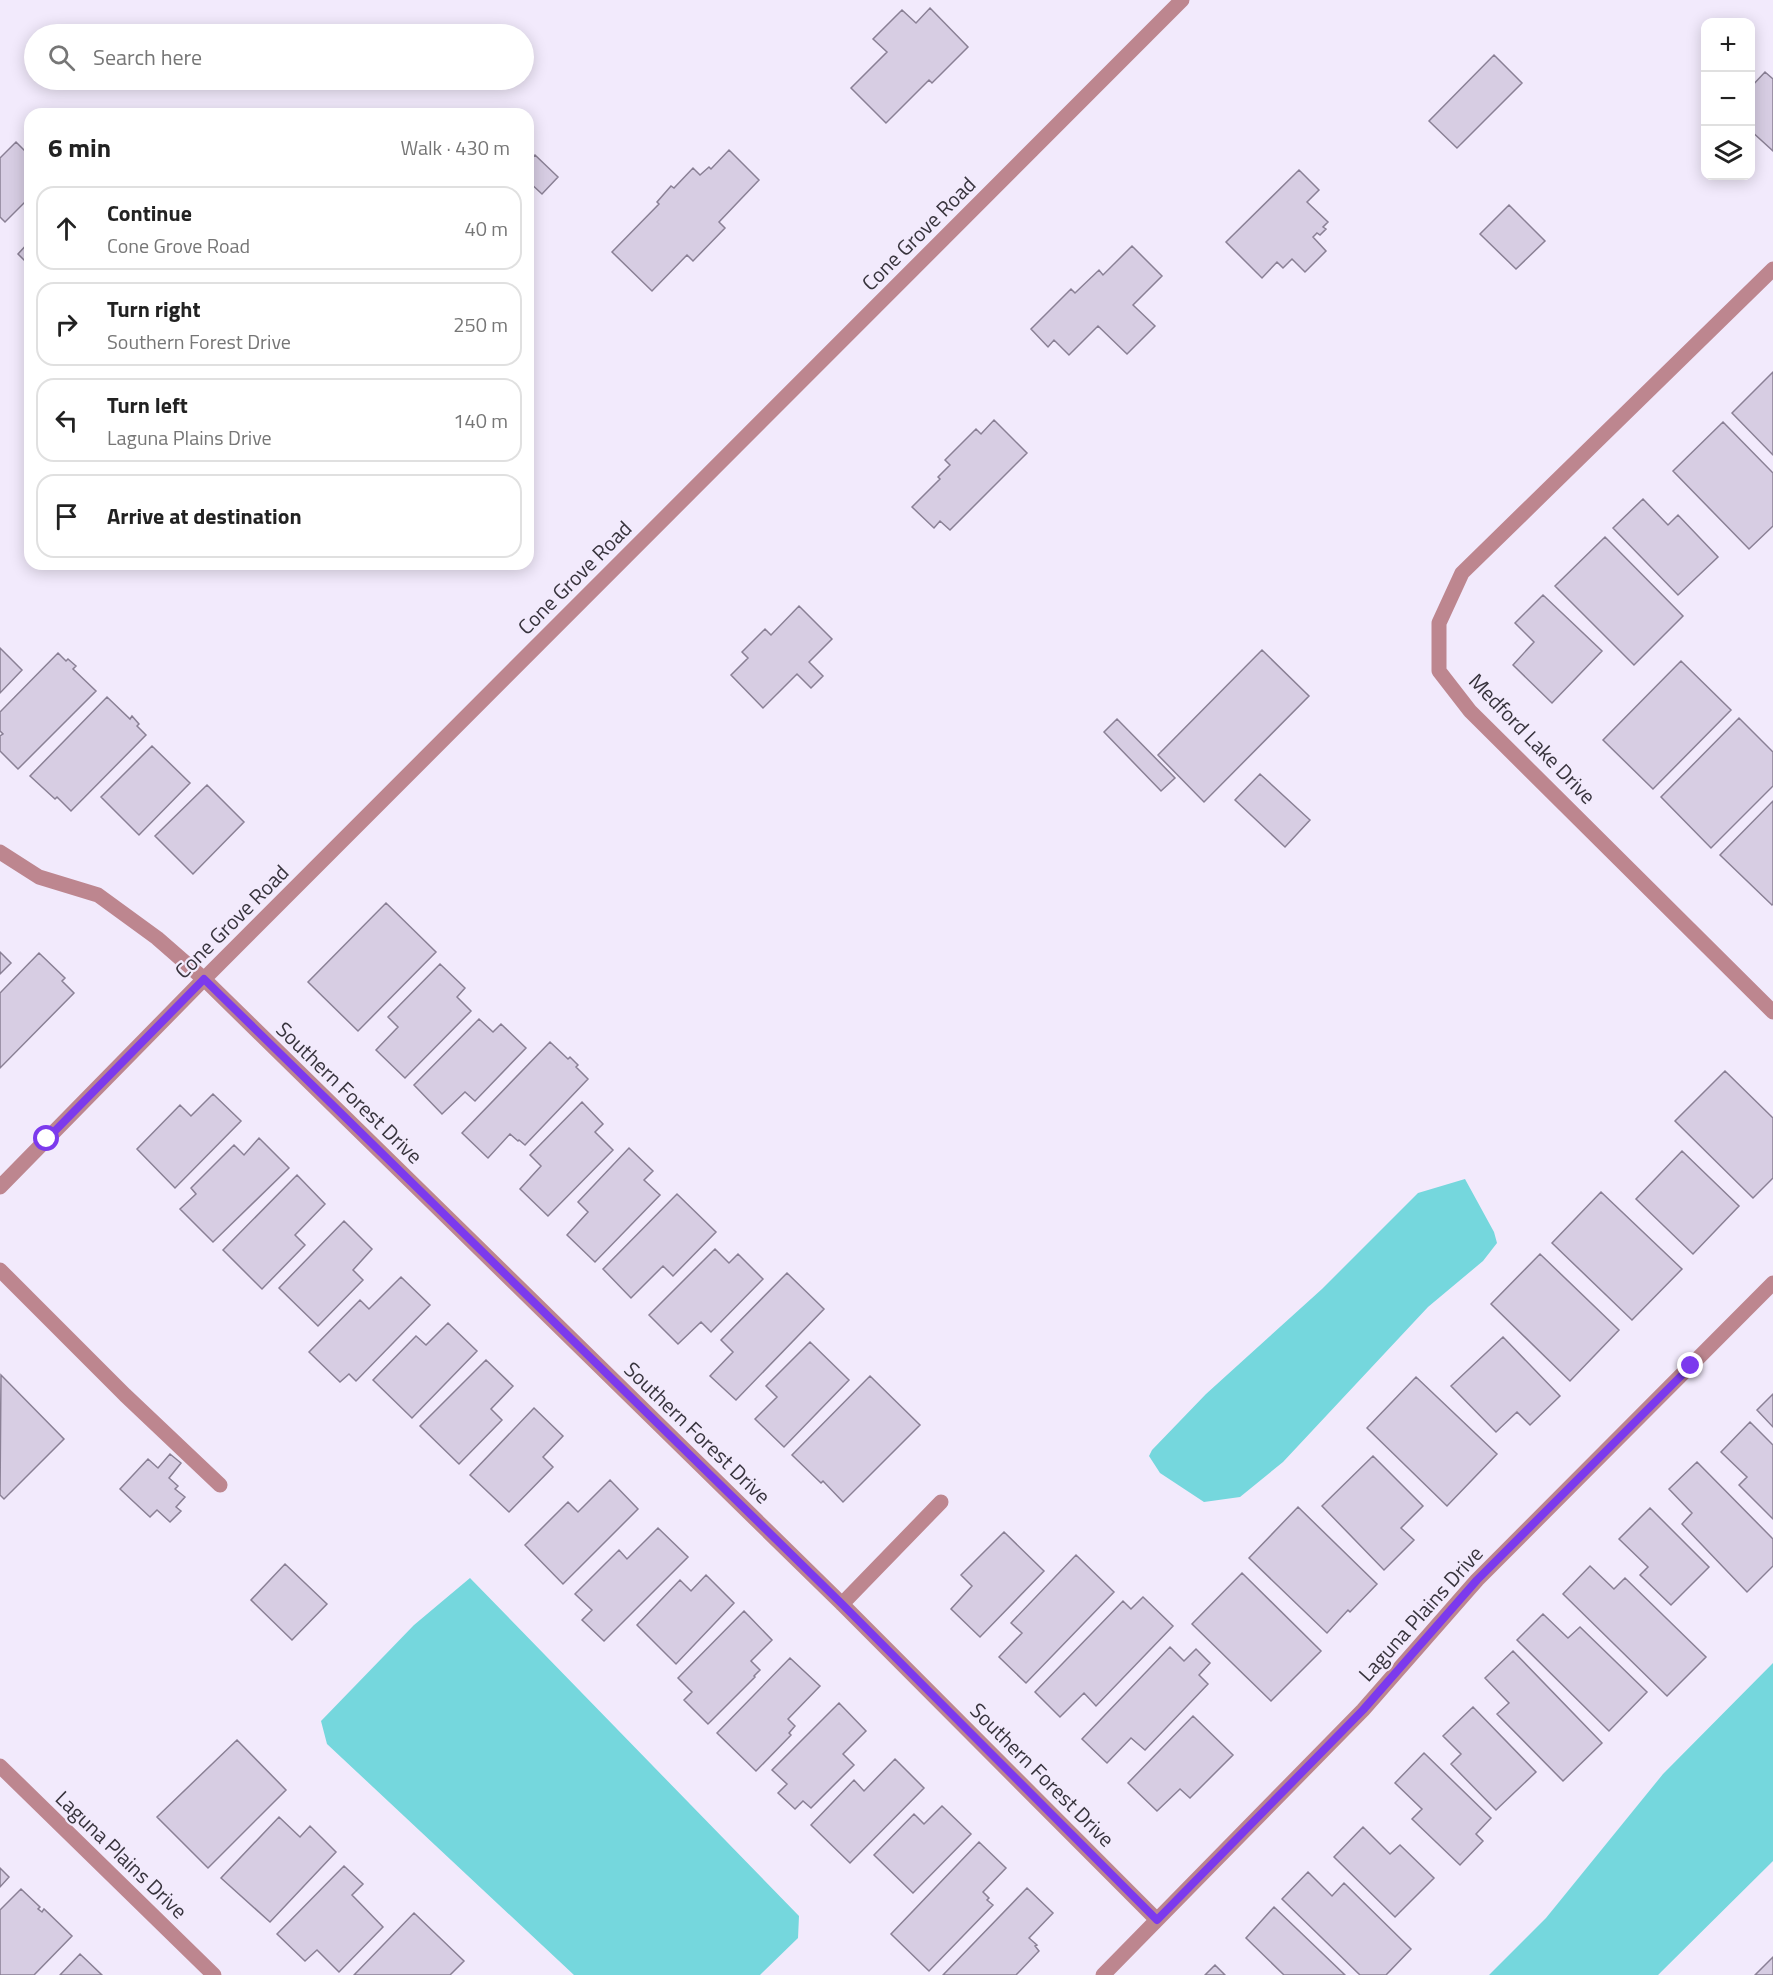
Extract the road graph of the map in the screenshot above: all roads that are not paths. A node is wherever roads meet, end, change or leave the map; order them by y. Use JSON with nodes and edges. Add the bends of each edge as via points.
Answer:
{"nodes":[{"id":1,"x":1182,"y":0,"type":"edge"},
{"id":2,"x":1773,"y":269,"type":"edge"},
{"id":3,"x":0,"y":852,"type":"edge"},
{"id":4,"x":204,"y":979,"type":"junction"},
{"id":5,"x":1773,"y":1012,"type":"edge"},
{"id":6,"x":0,"y":1187,"type":"edge"},
{"id":7,"x":0,"y":1270,"type":"edge"},
{"id":8,"x":1773,"y":1283,"type":"edge"},
{"id":9,"x":220,"y":1485,"type":"dead end"},
{"id":10,"x":941,"y":1502,"type":"dead end"},
{"id":11,"x":842,"y":1604,"type":"junction"},
{"id":12,"x":0,"y":1766,"type":"edge"},
{"id":13,"x":1157,"y":1920,"type":"junction"},
{"id":14,"x":213,"y":1975,"type":"edge"},
{"id":15,"x":1103,"y":1975,"type":"edge"}],
"edges":[{"from":1,"to":4,"type":"street","name":"Cone Grove Road"},
{"from":2,"to":5,"type":"street","name":"Medford Lake Drive","via":[[1462,573],[1439,623],[1439,671],[1470,711]]},
{"from":3,"to":4,"type":"street","name":"Southern Forest Drive","via":[[39,877],[98,895]]},
{"from":4,"to":6,"type":"street","name":"Cone Grove Road"},
{"from":4,"to":11,"type":"street","name":"Southern Forest Drive"},
{"from":7,"to":9,"type":"street"},
{"from":8,"to":13,"type":"street","name":"Laguna Plains Drive","via":[[1477,1580],[1363,1710]]},
{"from":10,"to":11,"type":"street"},
{"from":11,"to":13,"type":"street","name":"Southern Forest Drive"},
{"from":12,"to":14,"type":"street","name":"Laguna Plains Drive"},
{"from":13,"to":15,"type":"street","name":"Laguna Plains Drive"}]}
